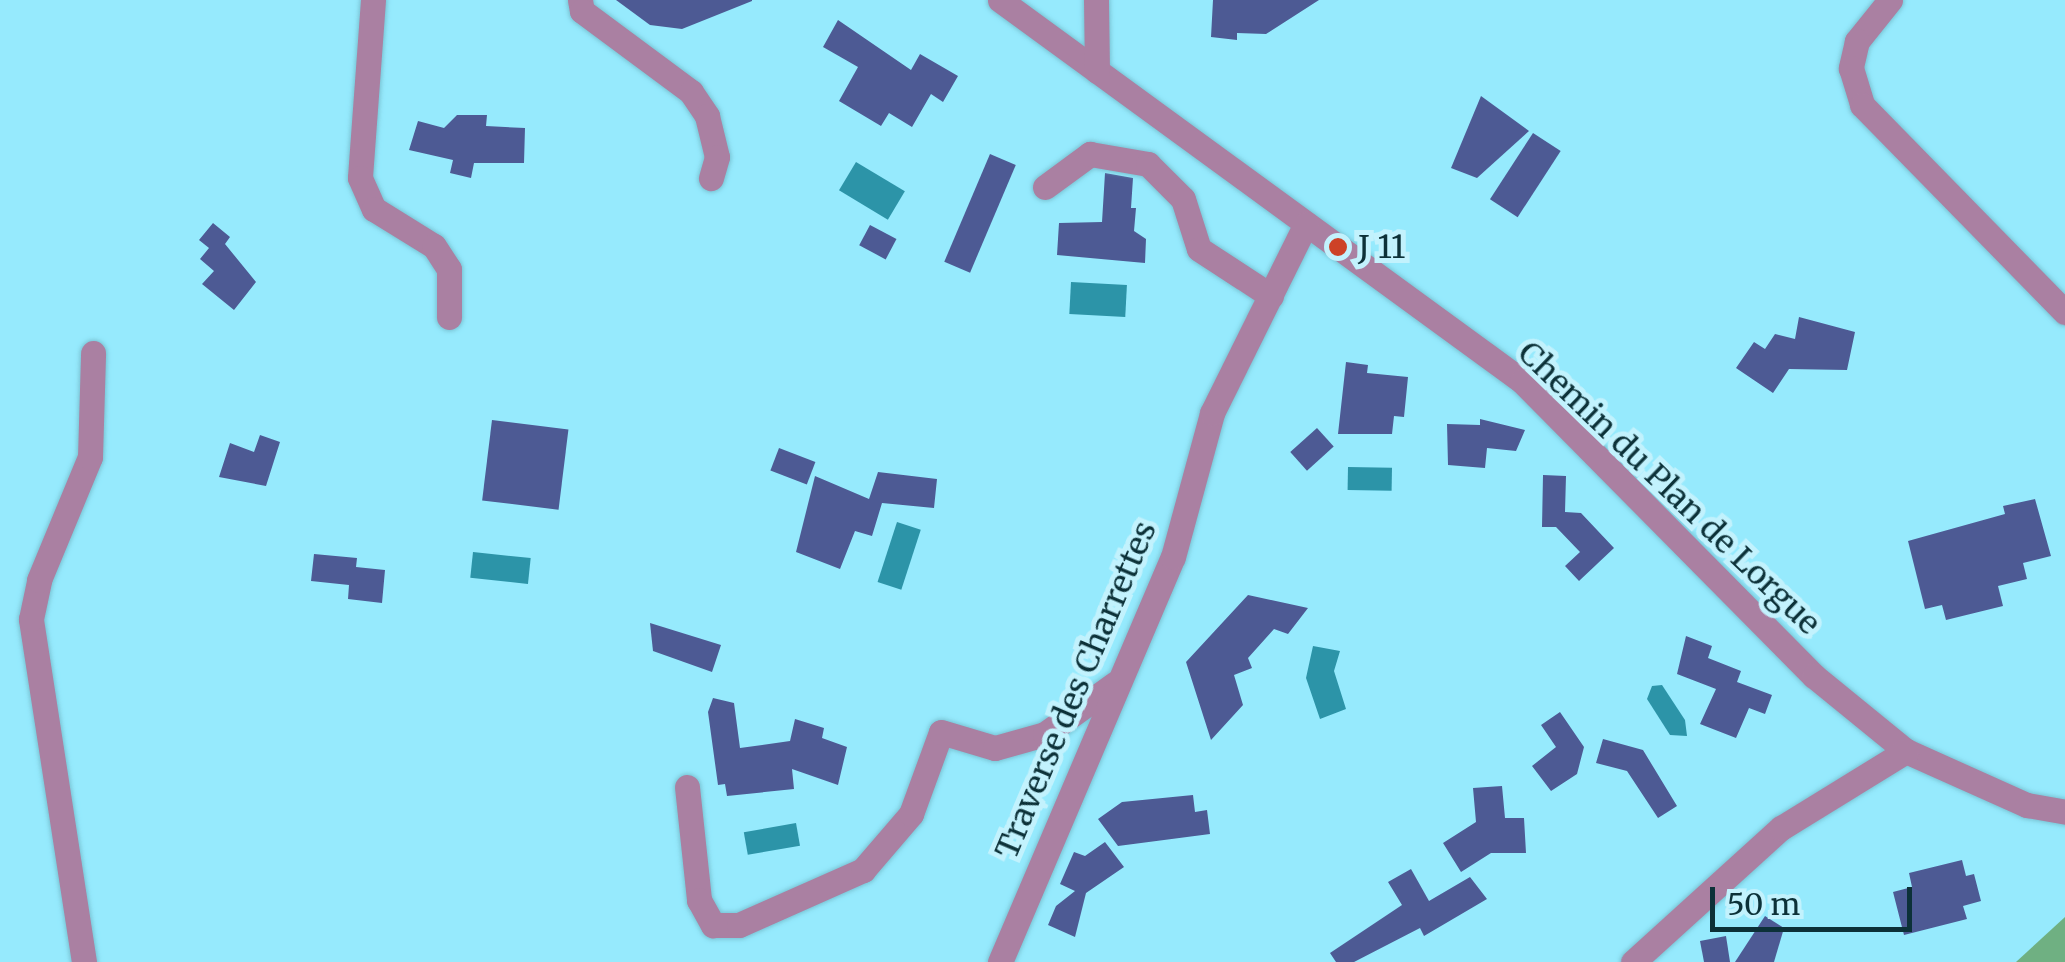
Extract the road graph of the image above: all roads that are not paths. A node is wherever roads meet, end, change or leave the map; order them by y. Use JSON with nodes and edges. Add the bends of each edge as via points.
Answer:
{"nodes":[{"id":1,"x":373,"y":0,"type":"edge"},
{"id":2,"x":580,"y":0,"type":"edge"},
{"id":3,"x":1000,"y":0,"type":"edge"},
{"id":4,"x":1096,"y":0,"type":"edge"},
{"id":5,"x":1890,"y":0,"type":"edge"},
{"id":6,"x":1097,"y":71,"type":"junction"},
{"id":7,"x":711,"y":178,"type":"dead end"},
{"id":8,"x":1045,"y":187,"type":"dead end"},
{"id":9,"x":1306,"y":224,"type":"junction"},
{"id":10,"x":1270,"y":296,"type":"junction"},
{"id":11,"x":2065,"y":312,"type":"edge"},
{"id":12,"x":450,"y":317,"type":"dead end"},
{"id":13,"x":94,"y":354,"type":"dead end"},
{"id":14,"x":1118,"y":682,"type":"junction"},
{"id":15,"x":1906,"y":751,"type":"junction"},
{"id":16,"x":687,"y":787,"type":"dead end"},
{"id":17,"x":2065,"y":812,"type":"edge"},
{"id":18,"x":84,"y":962,"type":"edge"},
{"id":19,"x":1000,"y":962,"type":"edge"},
{"id":20,"x":1633,"y":962,"type":"edge"}],
"edges":[{"from":1,"to":12,"type":"street","via":[[360,178],[374,209],[434,246],[449,269]]},
{"from":2,"to":7,"type":"street","via":[[582,11],[691,92],[714,143]]},
{"from":3,"to":6,"type":"street","name":"Chemin du Plan de Lorgue"},
{"from":4,"to":6,"type":"street"},
{"from":5,"to":11,"type":"street","via":[[1857,41],[1851,68],[1862,105]]},
{"from":6,"to":9,"type":"street","name":"Chemin du Plan de Lorgue"},
{"from":8,"to":10,"type":"street","via":[[1090,154],[1148,164],[1183,199],[1200,249]]},
{"from":9,"to":10,"type":"street","name":"Traverse des Charrettes"},
{"from":9,"to":15,"type":"street","name":"Chemin du Plan de Lorgue","via":[[1522,381],[1814,676]]},
{"from":10,"to":14,"type":"street","name":"Traverse des Charrettes","via":[[1212,413],[1173,557]]},
{"from":13,"to":18,"type":"street","via":[[90,457],[39,580],[32,619]]},
{"from":14,"to":16,"type":"street","via":[[1028,738],[995,748],[942,732],[911,814],[864,870],[738,925],[713,925],[699,900]]},
{"from":14,"to":19,"type":"street","name":"Traverse des Charrettes"},
{"from":15,"to":17,"type":"street","name":"Chemin du Plan de Lorgue","via":[[2028,805]]},
{"from":15,"to":20,"type":"street","via":[[1781,828]]}]}
